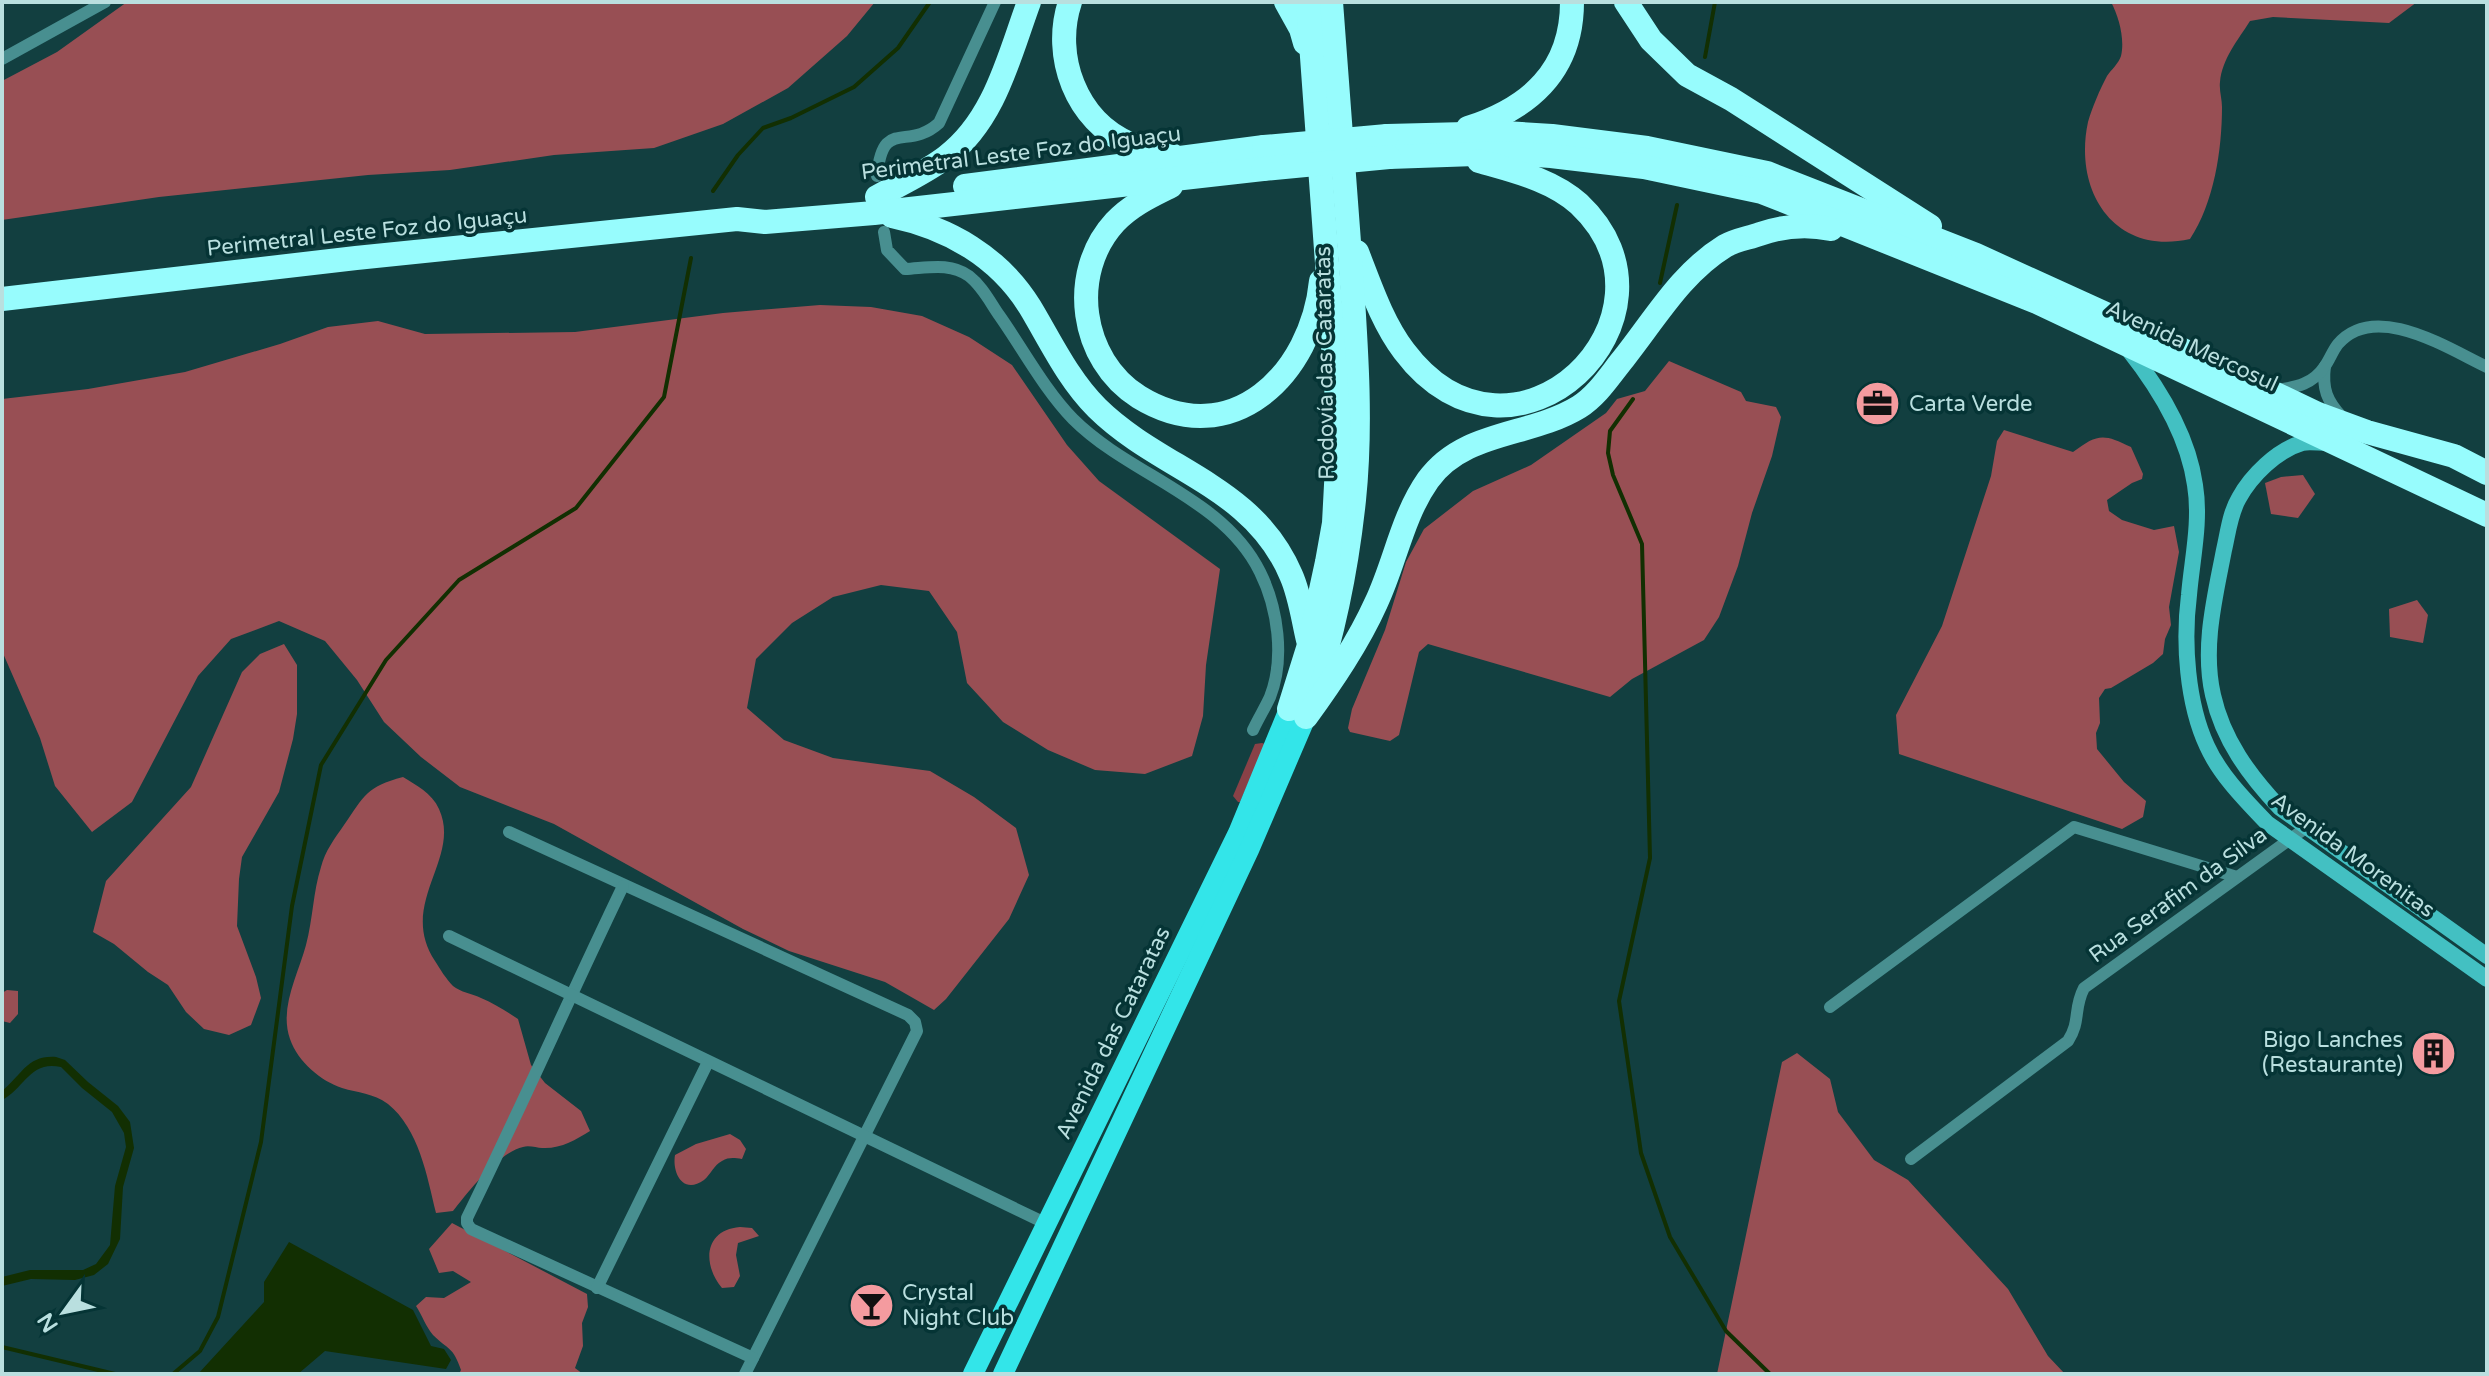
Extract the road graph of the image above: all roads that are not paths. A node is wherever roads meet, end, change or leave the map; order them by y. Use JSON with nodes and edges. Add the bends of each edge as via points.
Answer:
{"nodes":[{"id":1,"x":105,"y":2,"type":"edge"},
{"id":2,"x":995,"y":2,"type":"edge"},
{"id":3,"x":1029,"y":2,"type":"edge"},
{"id":4,"x":1070,"y":2,"type":"edge"},
{"id":5,"x":1286,"y":2,"type":"edge"},
{"id":6,"x":1308,"y":2,"type":"edge"},
{"id":7,"x":1331,"y":2,"type":"edge"},
{"id":8,"x":1345,"y":2,"type":"edge"},
{"id":9,"x":1572,"y":2,"type":"edge"},
{"id":10,"x":1626,"y":2,"type":"edge"},
{"id":11,"x":1335,"y":57,"type":"junction"},
{"id":12,"x":2,"y":59,"type":"edge"},
{"id":13,"x":1316,"y":84,"type":"junction"},
{"id":14,"x":1444,"y":143,"type":"junction"},
{"id":15,"x":1188,"y":168,"type":"junction"},
{"id":16,"x":878,"y":204,"type":"junction"},
{"id":17,"x":1325,"y":207,"type":"junction"},
{"id":18,"x":1348,"y":227,"type":"junction"},
{"id":19,"x":1869,"y":236,"type":"junction"},
{"id":20,"x":1976,"y":255,"type":"junction"},
{"id":21,"x":2,"y":299,"type":"edge"},
{"id":22,"x":2122,"y":342,"type":"junction"},
{"id":23,"x":2325,"y":366,"type":"junction"},
{"id":24,"x":2487,"y":367,"type":"edge"},
{"id":25,"x":2267,"y":391,"type":"junction"},
{"id":26,"x":2346,"y":435,"type":"junction"},
{"id":27,"x":2487,"y":473,"type":"edge"},
{"id":28,"x":2487,"y":515,"type":"edge"},
{"id":29,"x":1309,"y":645,"type":"junction"},
{"id":30,"x":1298,"y":713,"type":"junction"},
{"id":31,"x":1253,"y":730,"type":"dead end"},
{"id":32,"x":2307,"y":827,"type":"junction"},
{"id":33,"x":509,"y":832,"type":"dead end"},
{"id":34,"x":2288,"y":840,"type":"junction"},
{"id":35,"x":2237,"y":877,"type":"junction"},
{"id":36,"x":623,"y":886,"type":"junction"},
{"id":37,"x":449,"y":936,"type":"dead end"},
{"id":38,"x":2484,"y":954,"type":"edge"},
{"id":39,"x":2465,"y":963,"type":"junction"},
{"id":40,"x":2487,"y":979,"type":"edge"},
{"id":41,"x":570,"y":995,"type":"junction"},
{"id":42,"x":1830,"y":1007,"type":"dead end"},
{"id":43,"x":708,"y":1062,"type":"junction"},
{"id":44,"x":863,"y":1136,"type":"junction"},
{"id":45,"x":1911,"y":1159,"type":"dead end"},
{"id":46,"x":1045,"y":1223,"type":"junction"},
{"id":47,"x":597,"y":1288,"type":"junction"},
{"id":48,"x":753,"y":1358,"type":"junction"},
{"id":49,"x":745,"y":1374,"type":"edge"},
{"id":50,"x":973,"y":1374,"type":"edge"},
{"id":51,"x":1003,"y":1374,"type":"edge"}],
"edges":[{"from":1,"to":12,"type":"street"},
{"from":2,"to":16,"type":"street","via":[[939,123],[923,134],[886,143],[880,153]]},
{"from":3,"to":16,"type":"highway","via":[[996,94],[980,120],[947,156]]},
{"from":4,"to":15,"type":"highway","via":[[1065,59],[1083,104],[1117,137]]},
{"from":5,"to":13,"type":"highway","via":[[1301,29]]},
{"from":6,"to":13,"type":"highway","name":"Rodovía das Cataratas"},
{"from":7,"to":11,"type":"highway","name":"Rodovía das Cataratas"},
{"from":8,"to":11,"type":"highway"},
{"from":9,"to":14,"type":"highway","via":[[1566,47],[1543,85],[1507,112]]},
{"from":10,"to":20,"type":"highway","via":[[1651,40],[1687,75]]},
{"from":11,"to":18,"type":"highway","name":"Rodovía das Cataratas"},
{"from":13,"to":17,"type":"highway","name":"Rodovía das Cataratas"},
{"from":14,"to":15,"type":"highway","name":"Perimetral Leste Foz do Iguaçu","bridge":true},
{"from":14,"to":18,"type":"highway","via":[[1537,178],[1577,203],[1605,241],[1614,270],[1615,302],[1601,346],[1572,380],[1533,400],[1504,405],[1475,401],[1435,382],[1394,337]]},
{"from":14,"to":19,"type":"highway","via":[[1683,175],[1762,192]]},
{"from":14,"to":20,"type":"highway","via":[[1505,133],[1647,148],[1727,163],[1767,173]]},
{"from":15,"to":16,"type":"highway","name":"Perimetral Leste Foz do Iguaçu"},
{"from":15,"to":17,"type":"highway","via":[[1115,222],[1098,246],[1086,287],[1089,329],[1108,367],[1138,396],[1177,412],[1205,414],[1247,404],[1289,369],[1319,301]]},
{"from":16,"to":21,"type":"highway","name":"Perimetral Leste Foz do Iguaçu","via":[[765,222],[737,219]]},
{"from":16,"to":29,"type":"highway","via":[[983,255],[1019,292],[1067,370],[1108,418],[1243,508],[1286,564]]},
{"from":16,"to":31,"type":"street","via":[[887,250],[905,269],[951,266],[975,281],[1073,418],[1216,518],[1250,556],[1274,613],[1277,645],[1270,698]]},
{"from":17,"to":29,"type":"highway","name":"Rodovía das Cataratas","via":[[1339,428],[1334,523]]},
{"from":18,"to":30,"type":"highway","name":"Rodovía das Cataratas","via":[[1357,410],[1354,498],[1327,652]]},
{"from":19,"to":22,"type":"highway","name":"Avenida Mercosul","via":[[2037,302]]},
{"from":19,"to":30,"type":"highway","via":[[1814,226],[1778,228],[1728,245],[1676,288],[1597,393],[1579,407],[1477,442],[1442,463],[1410,512],[1376,604],[1333,680]]},
{"from":20,"to":25,"type":"highway","name":"Avenida Mercosul"},
{"from":22,"to":26,"type":"highway","name":"Avenida Mercosul"},
{"from":22,"to":34,"type":"main road","name":"Avenida Morenitas","via":[[2153,379],[2168,408],[2195,484],[2198,518],[2185,651],[2207,746],[2237,792]]},
{"from":23,"to":24,"type":"street","via":[[2356,329],[2386,325]]},
{"from":23,"to":25,"type":"street","via":[[2305,385]]},
{"from":23,"to":26,"type":"street","via":[[2326,397]]},
{"from":25,"to":26,"type":"highway","name":"Avenida Mercosul","via":[[2318,414]]},
{"from":26,"to":27,"type":"highway","name":"Avenida Mercosul","via":[[2454,456]]},
{"from":26,"to":28,"type":"highway","name":"Avenida Mercosul"},
{"from":26,"to":32,"type":"main road","name":"Avenida Morenitas","via":[[2303,442],[2275,457],[2253,478],[2238,499],[2229,526],[2212,608],[2212,693],[2226,737],[2253,780]]},
{"from":29,"to":30,"type":"highway","name":"Rodovía das Cataratas"},
{"from":30,"to":46,"type":"main road","name":"Avenida das Cataratas"},
{"from":30,"to":51,"type":"main road","name":"Avenida das Cataratas","via":[[1249,850]]},
{"from":32,"to":34,"type":"street","name":"Rua Serafim da Silva"},
{"from":32,"to":38,"type":"main road","name":"Avenida Morenitas"},
{"from":33,"to":36,"type":"street"},
{"from":34,"to":35,"type":"street","name":"Rua Serafim da Silva"},
{"from":34,"to":39,"type":"main road","name":"Avenida Morenitas"},
{"from":35,"to":42,"type":"street","via":[[2074,827]]},
{"from":35,"to":45,"type":"street","name":"Rua Serafim da Silva","via":[[2084,988],[2076,1004],[2077,1027],[2068,1041]]},
{"from":36,"to":41,"type":"street"},
{"from":36,"to":44,"type":"street","via":[[915,1022],[917,1031]]},
{"from":37,"to":41,"type":"street"},
{"from":38,"to":39,"type":"main road"},
{"from":39,"to":40,"type":"main road","name":"Avenida Morenitas"},
{"from":41,"to":43,"type":"street"},
{"from":41,"to":47,"type":"street","via":[[467,1223]]},
{"from":43,"to":44,"type":"street"},
{"from":43,"to":47,"type":"street"},
{"from":44,"to":46,"type":"street"},
{"from":44,"to":48,"type":"street"},
{"from":46,"to":50,"type":"main road","name":"Avenida das Cataratas"},
{"from":47,"to":48,"type":"street"},
{"from":48,"to":49,"type":"street"}]}
